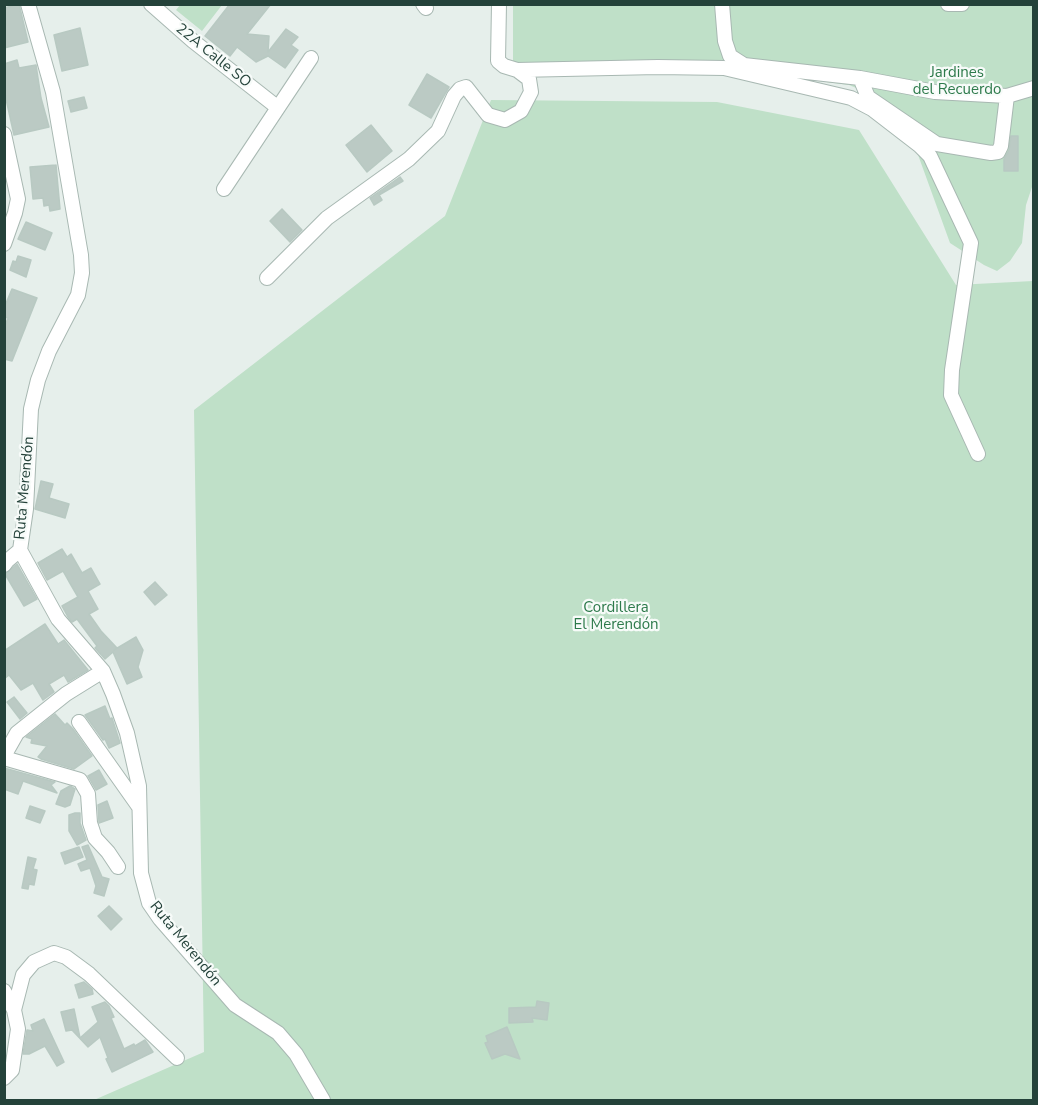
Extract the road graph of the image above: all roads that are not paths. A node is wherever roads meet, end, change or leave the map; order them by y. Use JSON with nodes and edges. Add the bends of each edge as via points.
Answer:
{"nodes":[{"id":1,"x":28,"y":4,"type":"edge"},
{"id":2,"x":151,"y":4,"type":"edge"},
{"id":3,"x":499,"y":4,"type":"edge"},
{"id":4,"x":722,"y":4,"type":"edge"},
{"id":5,"x":948,"y":4,"type":"edge"},
{"id":6,"x":962,"y":4,"type":"edge"},
{"id":7,"x":311,"y":58,"type":"dead end"},
{"id":8,"x":517,"y":70,"type":"junction"},
{"id":9,"x":860,"y":78,"type":"junction"},
{"id":10,"x":1034,"y":88,"type":"edge"},
{"id":11,"x":1007,"y":96,"type":"junction"},
{"id":12,"x":277,"y":107,"type":"junction"},
{"id":13,"x":4,"y":134,"type":"edge"},
{"id":14,"x":224,"y":189,"type":"dead end"},
{"id":15,"x":4,"y":244,"type":"edge"},
{"id":16,"x":267,"y":278,"type":"dead end"},
{"id":17,"x":978,"y":454,"type":"dead end"},
{"id":18,"x":20,"y":550,"type":"junction"},
{"id":19,"x":4,"y":565,"type":"edge"},
{"id":20,"x":103,"y":671,"type":"junction"},
{"id":21,"x":79,"y":722,"type":"dead end"},
{"id":22,"x":4,"y":757,"type":"edge"},
{"id":23,"x":139,"y":807,"type":"junction"},
{"id":24,"x":118,"y":867,"type":"dead end"},
{"id":25,"x":4,"y":991,"type":"edge"},
{"id":26,"x":14,"y":1010,"type":"junction"},
{"id":27,"x":177,"y":1058,"type":"dead end"},
{"id":28,"x":4,"y":1078,"type":"edge"},
{"id":29,"x":323,"y":1101,"type":"edge"}],
"edges":[{"from":1,"to":18,"type":"street","name":"Ruta Merendón","via":[[53,92],[81,273],[78,295],[48,351],[31,409]]},
{"from":2,"to":12,"type":"street","name":"22A Calle SO"},
{"from":3,"to":8,"type":"street","via":[[498,61]]},
{"from":4,"to":9,"type":"street","via":[[730,56],[744,65]]},
{"from":5,"to":6,"type":"street"},
{"from":7,"to":12,"type":"street"},
{"from":8,"to":16,"type":"street","via":[[529,79],[531,92],[521,111],[505,120],[488,115],[466,87],[460,89],[438,131],[409,159],[327,218]]},
{"from":8,"to":17,"type":"street","via":[[724,68],[851,98],[920,146],[930,156],[971,243],[951,395]]},
{"from":9,"to":11,"type":"street","via":[[934,92]]},
{"from":9,"to":11,"type":"street","via":[[868,97],[937,144],[991,153],[998,152],[1000,146]]},
{"from":10,"to":11,"type":"street"},
{"from":12,"to":14,"type":"street"},
{"from":13,"to":15,"type":"street","via":[[18,199]]},
{"from":18,"to":19,"type":"street"},
{"from":18,"to":20,"type":"street","name":"Ruta Merendón","via":[[58,619]]},
{"from":20,"to":22,"type":"street","via":[[17,733]]},
{"from":20,"to":23,"type":"street","name":"Ruta Merendón","via":[[127,733],[139,786]]},
{"from":21,"to":23,"type":"street"},
{"from":22,"to":24,"type":"street","via":[[80,780],[88,794],[95,838]]},
{"from":23,"to":29,"type":"street","name":"Ruta Merendón","via":[[141,873],[149,903],[235,1005],[278,1033],[296,1054]]},
{"from":25,"to":26,"type":"street"},
{"from":26,"to":27,"type":"street","via":[[23,975],[34,962],[54,953],[89,974]]},
{"from":26,"to":28,"type":"street","via":[[18,1029],[12,1070]]}]}
